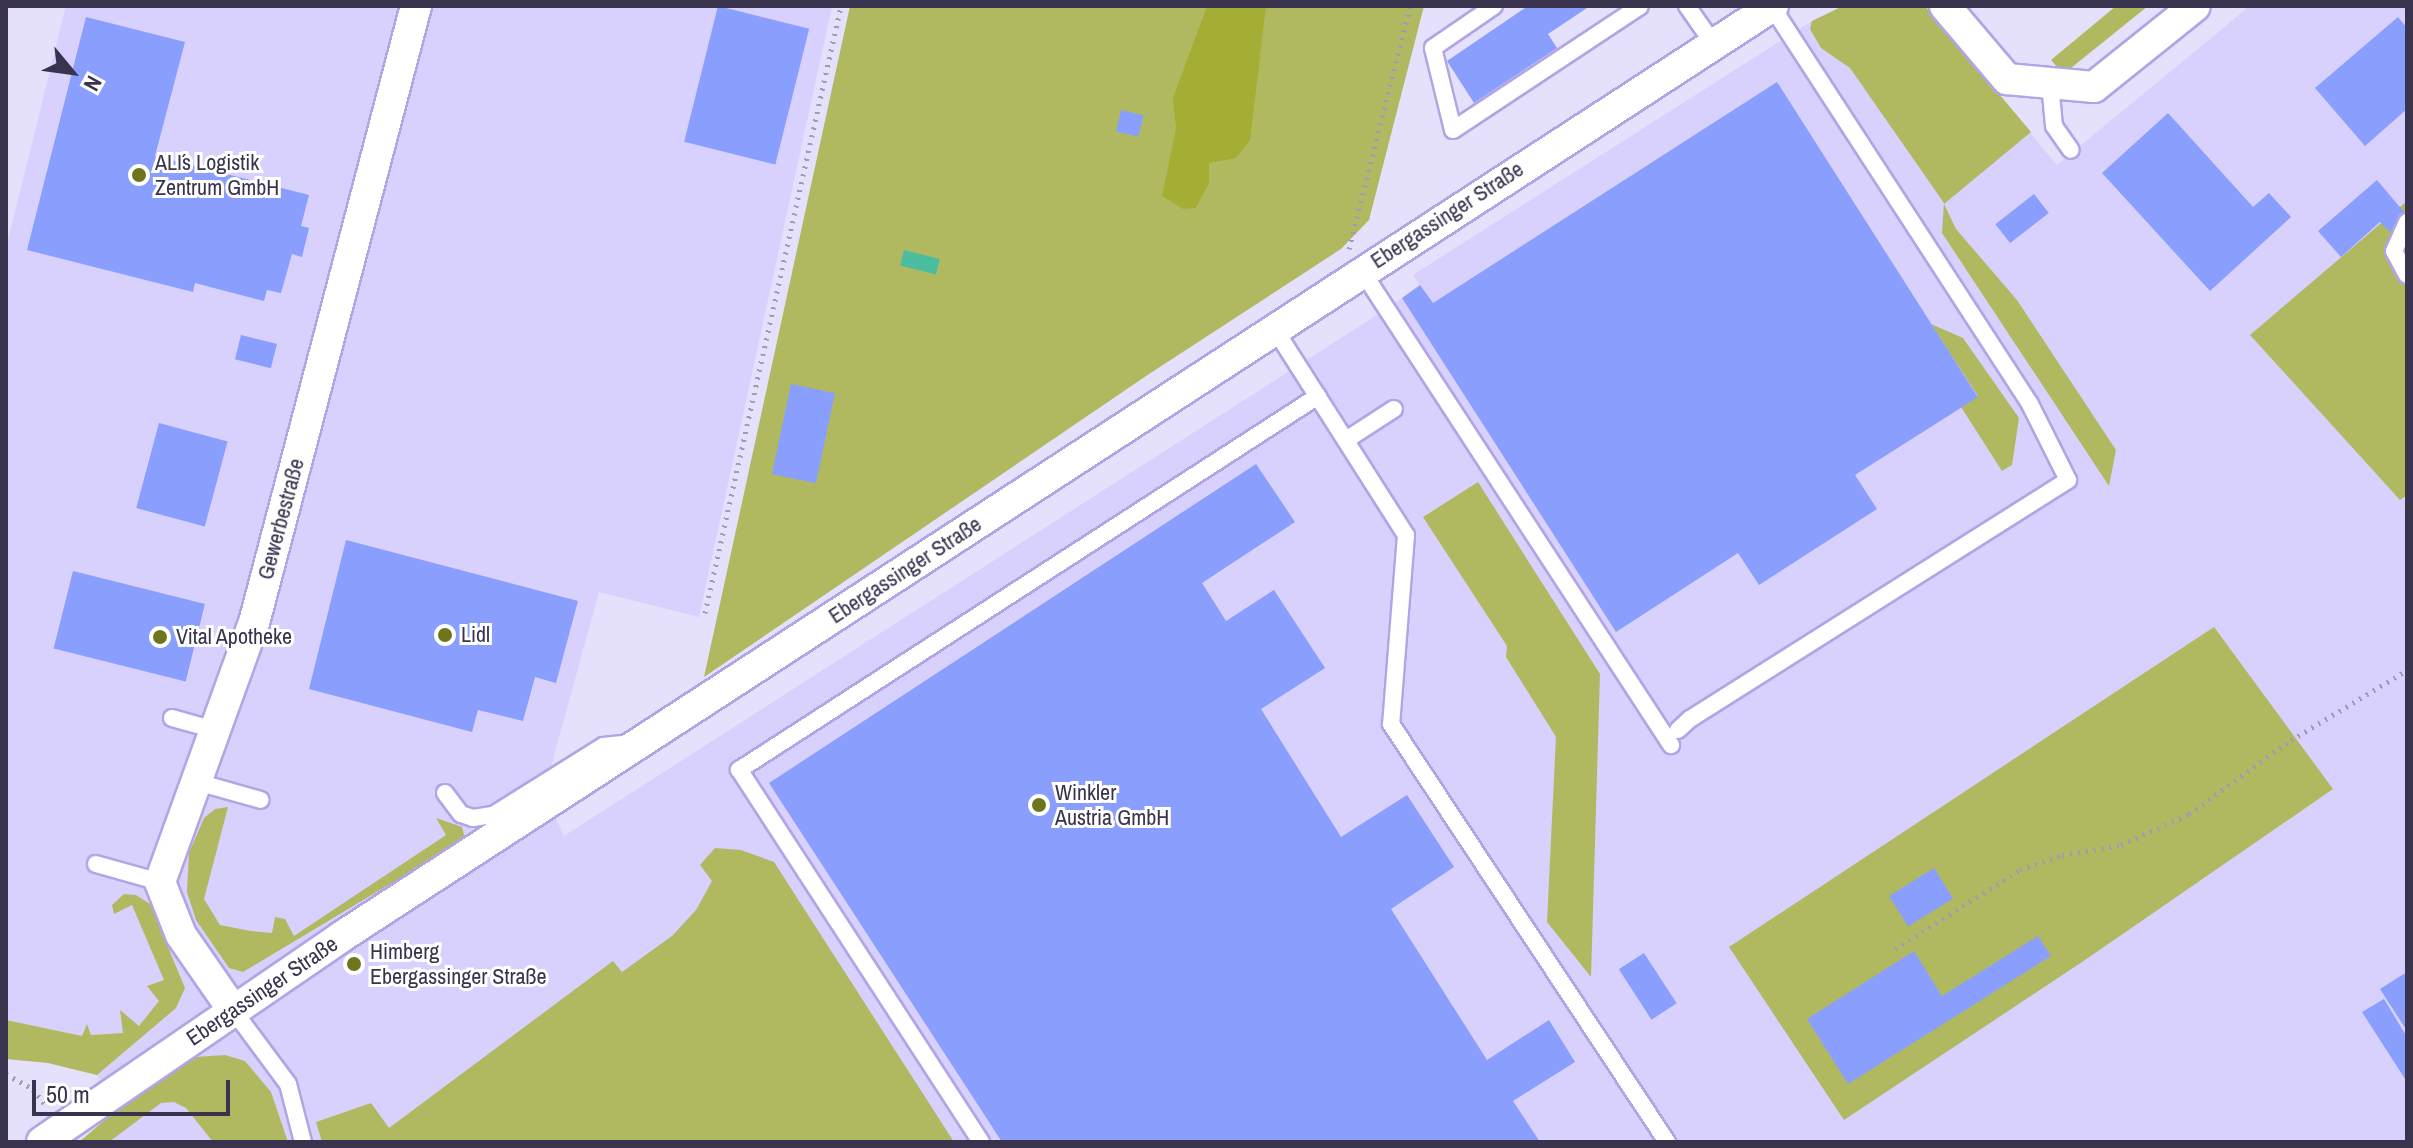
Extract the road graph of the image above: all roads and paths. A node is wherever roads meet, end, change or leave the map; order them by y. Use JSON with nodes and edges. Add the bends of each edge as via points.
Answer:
{"nodes":[{"id":1,"x":416,"y":6,"type":"edge"},
{"id":2,"x":841,"y":6,"type":"edge"},
{"id":3,"x":1410,"y":6,"type":"edge"},
{"id":4,"x":1494,"y":6,"type":"edge"},
{"id":5,"x":1687,"y":6,"type":"edge"},
{"id":6,"x":1772,"y":6,"type":"edge"},
{"id":7,"x":1945,"y":6,"type":"edge"},
{"id":8,"x":2195,"y":6,"type":"edge"},
{"id":9,"x":1631,"y":8,"type":"edge"},
{"id":10,"x":1713,"y":43,"type":"junction"},
{"id":11,"x":2050,"y":83,"type":"junction"},
{"id":12,"x":2071,"y":150,"type":"dead end"},
{"id":13,"x":2407,"y":222,"type":"edge"},
{"id":14,"x":1362,"y":271,"type":"junction"},
{"id":15,"x":2407,"y":275,"type":"edge"},
{"id":16,"x":1274,"y":328,"type":"junction"},
{"id":17,"x":1318,"y":396,"type":"junction"},
{"id":18,"x":1394,"y":409,"type":"dead end"},
{"id":19,"x":1346,"y":440,"type":"junction"},
{"id":20,"x":705,"y":613,"type":"dead end"},
{"id":21,"x":2407,"y":670,"type":"edge"},
{"id":22,"x":172,"y":718,"type":"dead end"},
{"id":23,"x":215,"y":730,"type":"junction"},
{"id":24,"x":643,"y":742,"type":"junction"},
{"id":25,"x":197,"y":782,"type":"junction"},
{"id":26,"x":445,"y":793,"type":"dead end"},
{"id":27,"x":261,"y":800,"type":"dead end"},
{"id":28,"x":96,"y":864,"type":"dead end"},
{"id":29,"x":160,"y":882,"type":"junction"},
{"id":30,"x":1895,"y":949,"type":"dead end"},
{"id":31,"x":233,"y":1010,"type":"junction"},
{"id":32,"x":6,"y":1074,"type":"edge"},
{"id":33,"x":53,"y":1134,"type":"edge"},
{"id":34,"x":303,"y":1142,"type":"edge"},
{"id":35,"x":981,"y":1142,"type":"edge"},
{"id":36,"x":1667,"y":1142,"type":"edge"}],
"edges":[{"from":1,"to":23,"type":"street","name":"Gewerbestraße","via":[[254,623]]},
{"from":2,"to":20,"type":"path"},
{"from":3,"to":14,"type":"path","via":[[1349,249]]},
{"from":4,"to":9,"type":"lane","via":[[1433,48],[1453,130]]},
{"from":5,"to":10,"type":"lane"},
{"from":6,"to":10,"type":"street","name":"Ebergassinger Straße"},
{"from":6,"to":14,"type":"lane","via":[[2030,404],[2068,480],[1690,719],[1674,737]]},
{"from":7,"to":11,"type":"street","via":[[2007,79]]},
{"from":8,"to":11,"type":"street","via":[[2094,87]]},
{"from":10,"to":14,"type":"street","name":"Ebergassinger Straße"},
{"from":11,"to":12,"type":"lane","via":[[2054,126]]},
{"from":13,"to":15,"type":"lane","via":[[2394,251]]},
{"from":14,"to":16,"type":"street","name":"Ebergassinger Straße"},
{"from":16,"to":17,"type":"lane"},
{"from":16,"to":24,"type":"street","name":"Ebergassinger Straße"},
{"from":17,"to":19,"type":"lane"},
{"from":17,"to":35,"type":"lane","via":[[739,770]]},
{"from":18,"to":19,"type":"lane"},
{"from":19,"to":36,"type":"lane","via":[[1406,535],[1391,724]]},
{"from":21,"to":30,"type":"path","via":[[2291,740],[2189,814],[2121,845],[2062,855],[2020,870]]},
{"from":22,"to":23,"type":"lane"},
{"from":23,"to":25,"type":"street","name":"Gewerbestraße"},
{"from":24,"to":26,"type":"lane","via":[[603,746],[493,815],[461,814]]},
{"from":24,"to":31,"type":"street","name":"Ebergassinger Straße"},
{"from":25,"to":27,"type":"lane"},
{"from":25,"to":29,"type":"street","name":"Gewerbestraße"},
{"from":28,"to":29,"type":"lane"},
{"from":29,"to":31,"type":"street","via":[[181,935]]},
{"from":31,"to":33,"type":"street","name":"Ebergassinger Straße"},
{"from":31,"to":34,"type":"lane","via":[[288,1084]]},
{"from":32,"to":33,"type":"path","via":[[33,1089]]}]}
